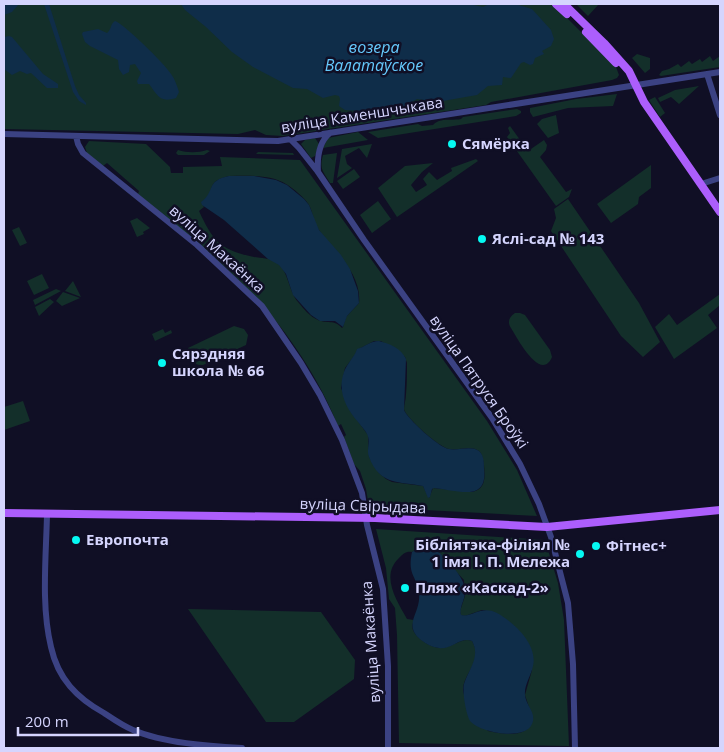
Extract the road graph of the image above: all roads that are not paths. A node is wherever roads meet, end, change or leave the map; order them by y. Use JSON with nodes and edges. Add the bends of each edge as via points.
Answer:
{"nodes":[{"id":1,"x":556,"y":4,"type":"edge"},
{"id":2,"x":564,"y":4,"type":"edge"},
{"id":3,"x":720,"y":72,"type":"edge"},
{"id":4,"x":707,"y":74,"type":"junction"},
{"id":5,"x":636,"y":85,"type":"junction"},
{"id":6,"x":720,"y":115,"type":"edge"},
{"id":7,"x":330,"y":133,"type":"junction"},
{"id":8,"x":4,"y":134,"type":"edge"},
{"id":9,"x":314,"y":135,"type":"junction"},
{"id":10,"x":76,"y":136,"type":"junction"},
{"id":11,"x":303,"y":137,"type":"junction"},
{"id":12,"x":291,"y":140,"type":"junction"},
{"id":13,"x":321,"y":147,"type":"junction"},
{"id":14,"x":299,"y":148,"type":"junction"},
{"id":15,"x":318,"y":155,"type":"junction"},
{"id":16,"x":307,"y":158,"type":"junction"},
{"id":17,"x":318,"y":172,"type":"junction"},
{"id":18,"x":720,"y":178,"type":"edge"},
{"id":19,"x":701,"y":184,"type":"junction"},
{"id":20,"x":720,"y":212,"type":"edge"},
{"id":21,"x":720,"y":510,"type":"edge"},
{"id":22,"x":4,"y":513,"type":"edge"},
{"id":23,"x":47,"y":515,"type":"junction"},
{"id":24,"x":366,"y":519,"type":"junction"},
{"id":25,"x":547,"y":526,"type":"junction"},
{"id":26,"x":242,"y":748,"type":"edge"},
{"id":27,"x":388,"y":748,"type":"edge"},
{"id":28,"x":575,"y":748,"type":"edge"}],
"edges":[{"from":1,"to":5,"type":"main road"},
{"from":2,"to":5,"type":"main road","via":[[616,55]]},
{"from":3,"to":4,"type":"street","name":"вуліца Каменшчыкава"},
{"from":4,"to":5,"type":"street","name":"вуліца Каменшчыкава"},
{"from":4,"to":6,"type":"street"},
{"from":5,"to":7,"type":"street","name":"вуліца Каменшчыкава"},
{"from":5,"to":19,"type":"main road","via":[[644,102]]},
{"from":7,"to":9,"type":"street","name":"вуліца Каменшчыкава"},
{"from":7,"to":13,"type":"street"},
{"from":8,"to":10,"type":"street","name":"вуліца Каменшчыкава"},
{"from":9,"to":11,"type":"street","name":"вуліца Каменшчыкава"},
{"from":9,"to":13,"type":"street"},
{"from":10,"to":12,"type":"street","name":"вуліца Каменшчыкава"},
{"from":10,"to":24,"type":"street","name":"вуліца Макаёнка","via":[[83,154],[197,245],[262,306],[301,363],[330,414],[362,493]]},
{"from":11,"to":12,"type":"street","name":"вуліца Каменшчыкава"},
{"from":11,"to":14,"type":"street","via":[[298,143]]},
{"from":12,"to":14,"type":"street"},
{"from":13,"to":15,"type":"street"},
{"from":14,"to":16,"type":"street"},
{"from":15,"to":16,"type":"street","via":[[312,160]]},
{"from":15,"to":17,"type":"street"},
{"from":16,"to":17,"type":"street","name":"вуліца Пятруся Броўкі"},
{"from":17,"to":25,"type":"street","name":"вуліца Пятруся Броўкі","via":[[507,440]]},
{"from":18,"to":19,"type":"street"},
{"from":19,"to":20,"type":"main road"},
{"from":21,"to":25,"type":"main road","name":"вуліца Свірыдава"},
{"from":22,"to":23,"type":"main road","name":"вуліца Свірыдава"},
{"from":23,"to":24,"type":"main road","name":"вуліца Свірыдава"},
{"from":23,"to":26,"type":"street","via":[[47,630],[58,668],[75,694],[134,730],[180,742]]},
{"from":24,"to":25,"type":"main road","name":"вуліца Свірыдава"},
{"from":24,"to":27,"type":"street","name":"вуліца Макаёнка","via":[[383,589],[388,666]]},
{"from":25,"to":28,"type":"street","name":"вуліца Пятруся Броўкі","via":[[568,603]]}]}
